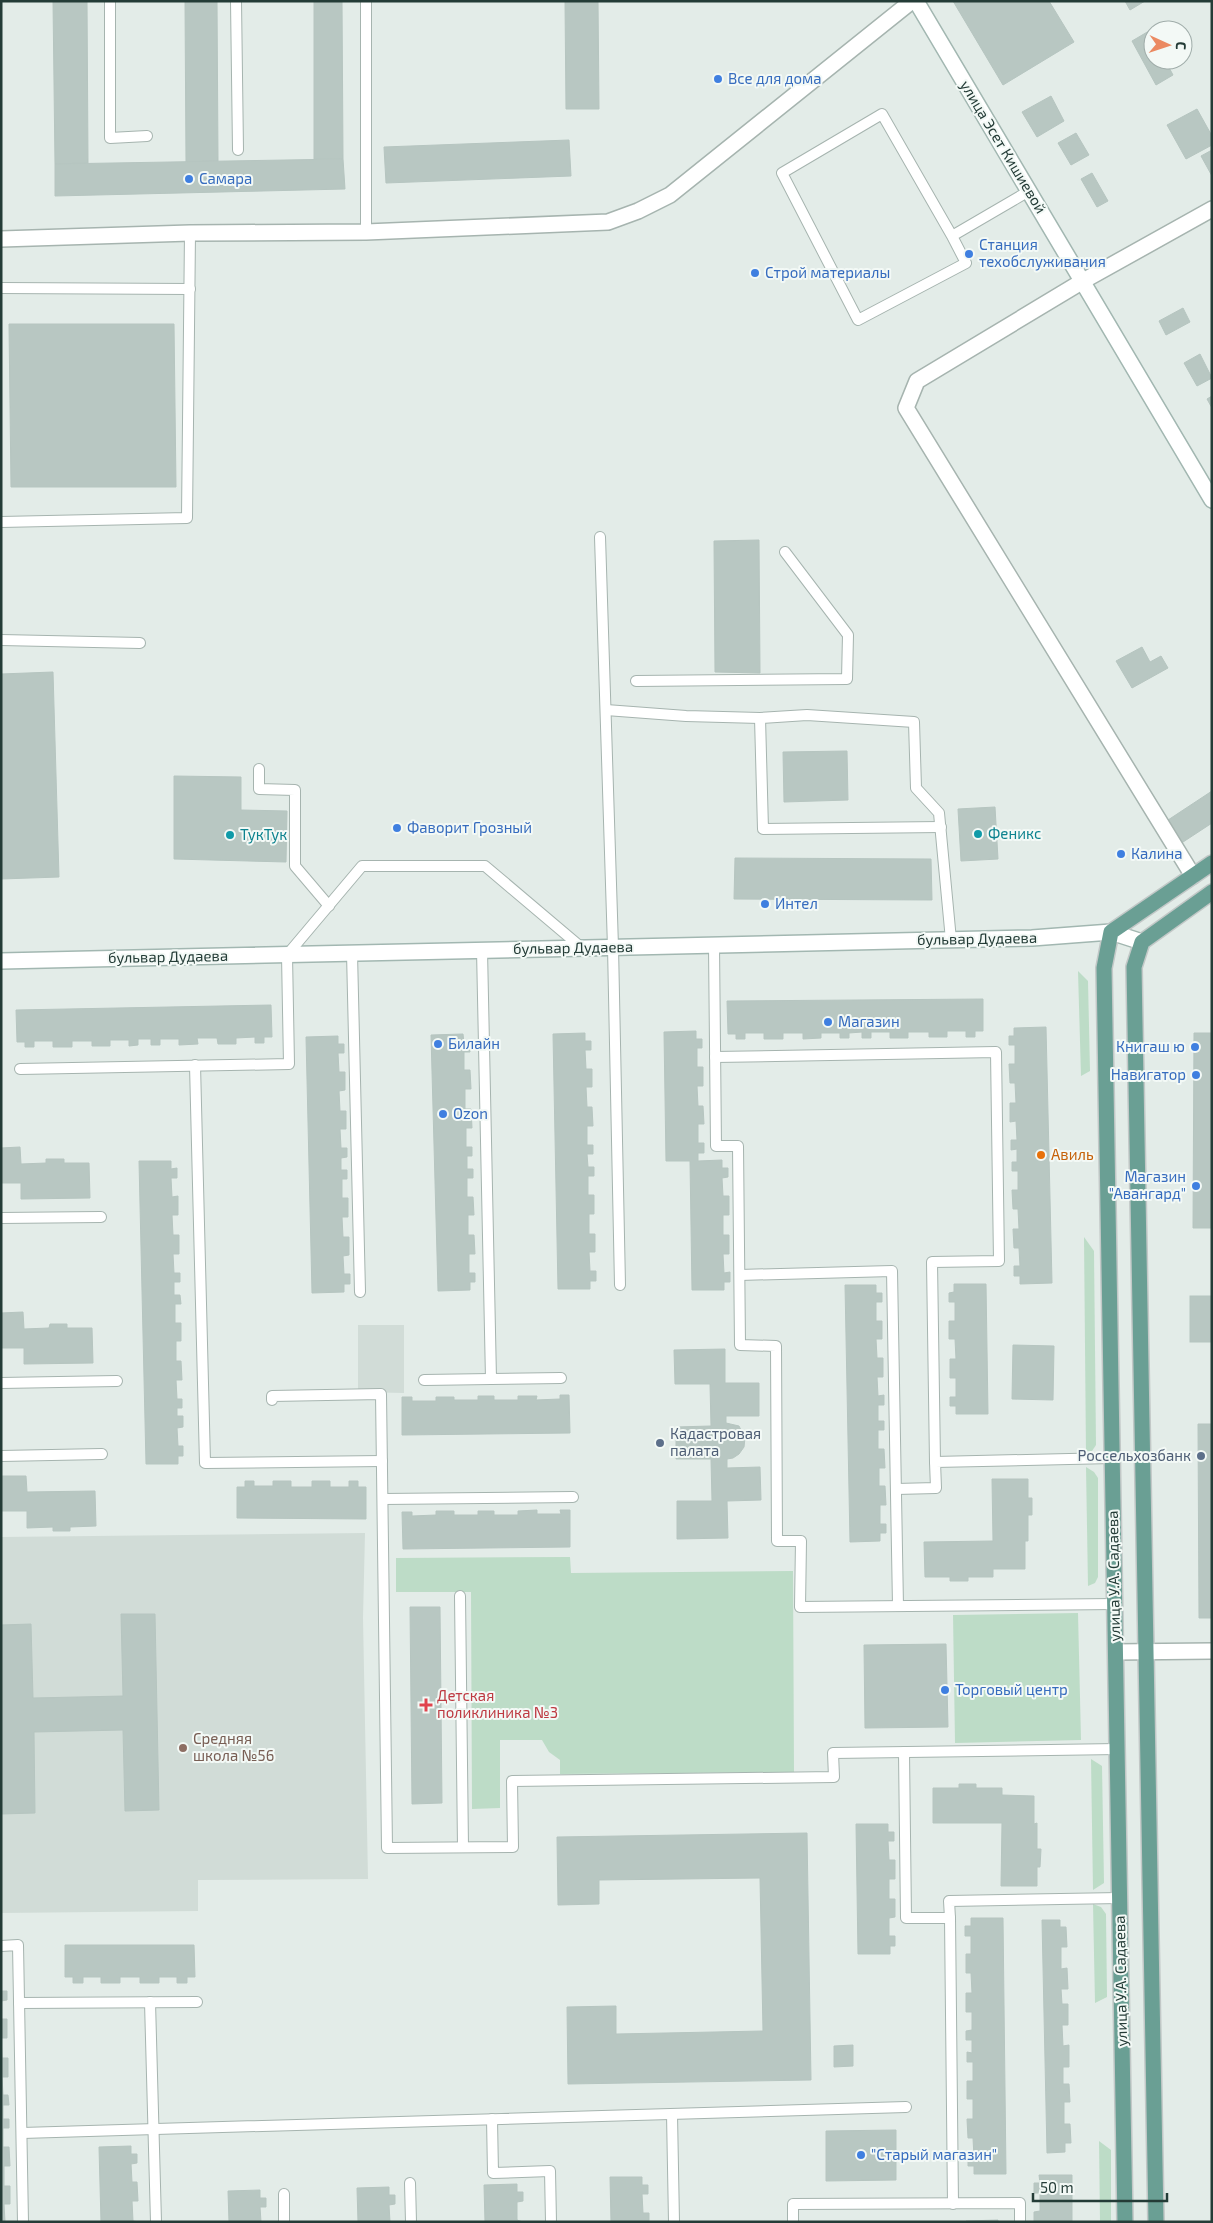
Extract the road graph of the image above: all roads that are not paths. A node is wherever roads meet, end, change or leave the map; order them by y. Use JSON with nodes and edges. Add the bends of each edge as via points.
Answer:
{"nodes":[{"id":1,"x":110,"y":1,"type":"edge"},
{"id":2,"x":236,"y":1,"type":"edge"},
{"id":3,"x":366,"y":1,"type":"edge"},
{"id":4,"x":914,"y":1,"type":"edge"},
{"id":5,"x":147,"y":136,"type":"dead end"},
{"id":6,"x":238,"y":150,"type":"dead end"},
{"id":7,"x":1029,"y":191,"type":"junction"},
{"id":8,"x":1212,"y":209,"type":"edge"},
{"id":9,"x":366,"y":232,"type":"junction"},
{"id":10,"x":190,"y":233,"type":"junction"},
{"id":11,"x":952,"y":236,"type":"junction"},
{"id":12,"x":1,"y":239,"type":"edge"},
{"id":13,"x":1083,"y":281,"type":"junction"},
{"id":14,"x":1,"y":288,"type":"edge"},
{"id":15,"x":190,"y":290,"type":"junction"},
{"id":16,"x":1212,"y":500,"type":"edge"},
{"id":17,"x":1,"y":522,"type":"edge"},
{"id":18,"x":600,"y":537,"type":"dead end"},
{"id":19,"x":785,"y":552,"type":"dead end"},
{"id":20,"x":1,"y":640,"type":"edge"},
{"id":21,"x":140,"y":642,"type":"dead end"},
{"id":22,"x":636,"y":681,"type":"dead end"},
{"id":23,"x":606,"y":710,"type":"junction"},
{"id":24,"x":760,"y":718,"type":"junction"},
{"id":25,"x":259,"y":769,"type":"dead end"},
{"id":26,"x":941,"y":827,"type":"junction"},
{"id":27,"x":1212,"y":863,"type":"edge"},
{"id":28,"x":1193,"y":876,"type":"junction"},
{"id":29,"x":1212,"y":892,"type":"edge"},
{"id":30,"x":329,"y":906,"type":"junction"},
{"id":31,"x":1112,"y":932,"type":"junction"},
{"id":32,"x":951,"y":940,"type":"junction"},
{"id":33,"x":1142,"y":942,"type":"junction"},
{"id":34,"x":714,"y":945,"type":"junction"},
{"id":35,"x":613,"y":947,"type":"junction"},
{"id":36,"x":582,"y":948,"type":"junction"},
{"id":37,"x":482,"y":950,"type":"junction"},
{"id":38,"x":352,"y":953,"type":"junction"},
{"id":39,"x":287,"y":955,"type":"junction"},
{"id":40,"x":1,"y":961,"type":"edge"},
{"id":41,"x":715,"y":1057,"type":"junction"},
{"id":42,"x":195,"y":1066,"type":"junction"},
{"id":43,"x":20,"y":1069,"type":"dead end"},
{"id":44,"x":101,"y":1217,"type":"dead end"},
{"id":45,"x":1,"y":1218,"type":"edge"},
{"id":46,"x":740,"y":1275,"type":"junction"},
{"id":47,"x":620,"y":1285,"type":"dead end"},
{"id":48,"x":360,"y":1292,"type":"dead end"},
{"id":49,"x":561,"y":1378,"type":"dead end"},
{"id":50,"x":491,"y":1379,"type":"junction"},
{"id":51,"x":424,"y":1380,"type":"dead end"},
{"id":52,"x":117,"y":1381,"type":"dead end"},
{"id":53,"x":1,"y":1383,"type":"edge"},
{"id":54,"x":272,"y":1400,"type":"dead end"},
{"id":55,"x":102,"y":1454,"type":"dead end"},
{"id":56,"x":1,"y":1456,"type":"edge"},
{"id":57,"x":1112,"y":1458,"type":"junction"},
{"id":58,"x":382,"y":1461,"type":"junction"},
{"id":59,"x":935,"y":1462,"type":"junction"},
{"id":60,"x":896,"y":1489,"type":"junction"},
{"id":61,"x":573,"y":1498,"type":"dead end"},
{"id":62,"x":383,"y":1499,"type":"junction"},
{"id":63,"x":460,"y":1596,"type":"dead end"},
{"id":64,"x":1115,"y":1604,"type":"junction"},
{"id":65,"x":898,"y":1606,"type":"junction"},
{"id":66,"x":1212,"y":1651,"type":"edge"},
{"id":67,"x":1116,"y":1652,"type":"junction"},
{"id":68,"x":1146,"y":1652,"type":"junction"},
{"id":69,"x":1118,"y":1749,"type":"junction"},
{"id":70,"x":904,"y":1752,"type":"junction"},
{"id":71,"x":463,"y":1847,"type":"junction"},
{"id":72,"x":1120,"y":1898,"type":"junction"},
{"id":73,"x":950,"y":1918,"type":"junction"},
{"id":74,"x":1,"y":1946,"type":"edge"},
{"id":75,"x":150,"y":2002,"type":"junction"},
{"id":76,"x":197,"y":2002,"type":"dead end"},
{"id":77,"x":19,"y":2003,"type":"junction"},
{"id":78,"x":906,"y":2107,"type":"dead end"},
{"id":79,"x":672,"y":2114,"type":"junction"},
{"id":80,"x":492,"y":2119,"type":"junction"},
{"id":81,"x":154,"y":2129,"type":"junction"},
{"id":82,"x":22,"y":2133,"type":"junction"},
{"id":83,"x":410,"y":2183,"type":"dead end"},
{"id":84,"x":284,"y":2194,"type":"dead end"},
{"id":85,"x":953,"y":2204,"type":"junction"},
{"id":86,"x":23,"y":2222,"type":"edge"},
{"id":87,"x":156,"y":2222,"type":"edge"},
{"id":88,"x":284,"y":2222,"type":"edge"},
{"id":89,"x":411,"y":2222,"type":"edge"},
{"id":90,"x":551,"y":2222,"type":"edge"},
{"id":91,"x":674,"y":2222,"type":"edge"},
{"id":92,"x":793,"y":2222,"type":"edge"},
{"id":93,"x":1020,"y":2222,"type":"edge"},
{"id":94,"x":1126,"y":2222,"type":"edge"},
{"id":95,"x":1156,"y":2222,"type":"edge"}],
"edges":[{"from":1,"to":5,"type":"lane","via":[[110,138]]},
{"from":2,"to":6,"type":"lane"},
{"from":3,"to":9,"type":"lane"},
{"from":4,"to":7,"type":"street","name":"улица Эсет Кишиевой"},
{"from":4,"to":9,"type":"street","via":[[670,195],[638,211],[608,222]]},
{"from":7,"to":11,"type":"lane"},
{"from":7,"to":13,"type":"street","name":"улица Эсет Кишиевой"},
{"from":8,"to":13,"type":"street"},
{"from":9,"to":10,"type":"street"},
{"from":10,"to":12,"type":"street"},
{"from":10,"to":15,"type":"lane"},
{"from":11,"to":11,"type":"lane","via":[[966,263],[858,320],[782,173],[882,114]]},
{"from":13,"to":16,"type":"street","name":"улица Эсет Кишиевой"},
{"from":13,"to":28,"type":"street","via":[[917,381],[906,408]]},
{"from":14,"to":15,"type":"lane"},
{"from":15,"to":17,"type":"lane","via":[[187,518]]},
{"from":18,"to":23,"type":"lane"},
{"from":19,"to":22,"type":"lane","via":[[848,635],[847,678]]},
{"from":20,"to":21,"type":"lane"},
{"from":23,"to":24,"type":"lane"},
{"from":23,"to":35,"type":"lane"},
{"from":24,"to":26,"type":"lane","via":[[808,714],[914,722],[916,788],[939,813]]},
{"from":24,"to":26,"type":"lane","via":[[763,829]]},
{"from":25,"to":30,"type":"lane","via":[[260,789],[295,790],[295,866]]},
{"from":26,"to":32,"type":"lane"},
{"from":27,"to":28,"type":"main road"},
{"from":28,"to":31,"type":"main road"},
{"from":29,"to":33,"type":"main road"},
{"from":30,"to":36,"type":"lane","via":[[362,866],[485,866]]},
{"from":30,"to":39,"type":"lane"},
{"from":31,"to":32,"type":"street","name":"бульвар Дудаева"},
{"from":31,"to":33,"type":"street","name":"бульвар Дудаева"},
{"from":31,"to":57,"type":"main road","name":"улица У.А. Садаева","via":[[1104,968]]},
{"from":32,"to":34,"type":"street","name":"бульвар Дудаева"},
{"from":33,"to":68,"type":"main road","name":"улица У.А. Садаева","via":[[1134,967]]},
{"from":34,"to":35,"type":"street","name":"бульвар Дудаева"},
{"from":34,"to":41,"type":"lane"},
{"from":35,"to":36,"type":"street","name":"бульвар Дудаева"},
{"from":35,"to":47,"type":"lane"},
{"from":36,"to":37,"type":"street","name":"бульвар Дудаева"},
{"from":37,"to":38,"type":"street","name":"бульвар Дудаева"},
{"from":37,"to":50,"type":"lane"},
{"from":38,"to":39,"type":"street","name":"бульвар Дудаева"},
{"from":38,"to":48,"type":"lane"},
{"from":39,"to":40,"type":"street","name":"бульвар Дудаева"},
{"from":39,"to":42,"type":"lane","via":[[289,1064]]},
{"from":41,"to":46,"type":"lane","via":[[716,1146],[738,1146]]},
{"from":41,"to":59,"type":"lane","via":[[996,1052],[999,1261],[932,1262]]},
{"from":42,"to":43,"type":"lane"},
{"from":42,"to":58,"type":"lane","via":[[204,1463]]},
{"from":44,"to":45,"type":"lane"},
{"from":46,"to":60,"type":"lane","via":[[892,1271]]},
{"from":46,"to":65,"type":"lane","via":[[740,1345],[776,1346],[777,1541],[801,1541],[800,1607]]},
{"from":49,"to":50,"type":"lane"},
{"from":50,"to":51,"type":"lane"},
{"from":52,"to":53,"type":"lane"},
{"from":54,"to":58,"type":"lane","via":[[272,1396],[381,1394]]},
{"from":55,"to":56,"type":"lane"},
{"from":57,"to":59,"type":"lane"},
{"from":57,"to":64,"type":"main road","name":"улица У.А. Садаева"},
{"from":58,"to":62,"type":"lane"},
{"from":59,"to":60,"type":"lane","via":[[936,1488]]},
{"from":60,"to":65,"type":"lane"},
{"from":61,"to":62,"type":"lane"},
{"from":62,"to":71,"type":"lane","via":[[387,1848]]},
{"from":63,"to":71,"type":"lane"},
{"from":64,"to":65,"type":"lane"},
{"from":64,"to":67,"type":"main road","name":"улица У.А. Садаева"},
{"from":66,"to":68,"type":"street"},
{"from":67,"to":68,"type":"street"},
{"from":67,"to":69,"type":"main road","name":"улица У.А. Садаева"},
{"from":68,"to":95,"type":"main road","name":"улица У.А. Садаева"},
{"from":69,"to":70,"type":"lane"},
{"from":69,"to":72,"type":"main road","name":"улица У.А. Садаева"},
{"from":70,"to":71,"type":"lane","via":[[834,1753],[834,1777],[512,1781],[513,1847]]},
{"from":70,"to":73,"type":"lane","via":[[906,1918]]},
{"from":72,"to":73,"type":"lane","via":[[949,1902]]},
{"from":72,"to":94,"type":"main road","name":"улица У.А. Садаева"},
{"from":73,"to":85,"type":"lane"},
{"from":74,"to":77,"type":"lane","via":[[18,1945]]},
{"from":75,"to":76,"type":"lane"},
{"from":75,"to":77,"type":"lane"},
{"from":75,"to":81,"type":"lane"},
{"from":77,"to":82,"type":"lane"},
{"from":78,"to":79,"type":"lane"},
{"from":79,"to":80,"type":"lane"},
{"from":79,"to":91,"type":"lane"},
{"from":80,"to":81,"type":"lane"},
{"from":80,"to":90,"type":"lane","via":[[493,2172],[550,2172]]},
{"from":81,"to":82,"type":"lane"},
{"from":81,"to":87,"type":"lane"},
{"from":82,"to":86,"type":"lane"},
{"from":83,"to":89,"type":"lane"},
{"from":84,"to":88,"type":"lane"},
{"from":85,"to":92,"type":"lane","via":[[793,2204]]},
{"from":85,"to":93,"type":"lane","via":[[1020,2203]]}]}
